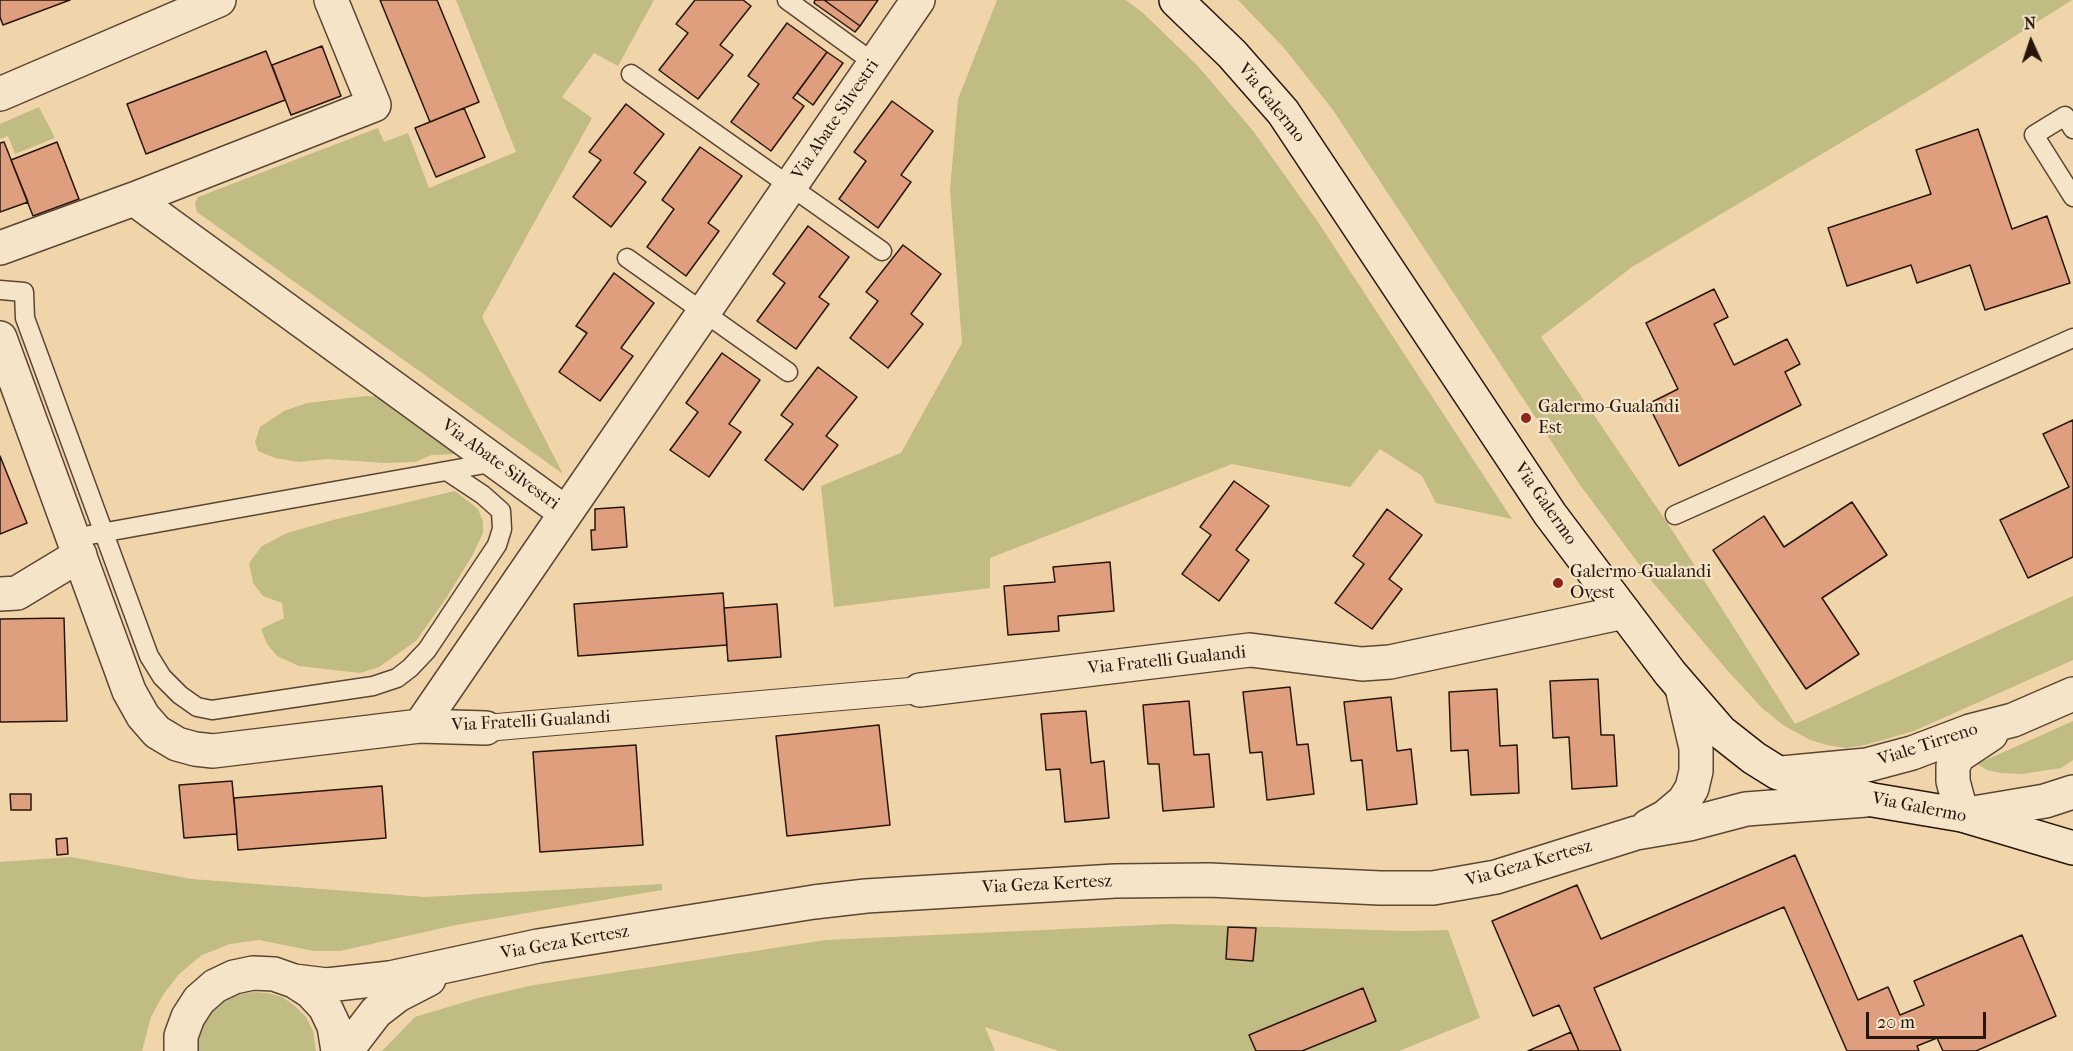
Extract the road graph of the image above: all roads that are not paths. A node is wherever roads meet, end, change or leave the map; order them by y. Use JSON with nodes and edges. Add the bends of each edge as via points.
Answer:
{"nodes":[{"id":1,"x":219,"y":0,"type":"edge"},
{"id":2,"x":331,"y":0,"type":"edge"},
{"id":3,"x":787,"y":0,"type":"edge"},
{"id":4,"x":918,"y":0,"type":"edge"},
{"id":5,"x":1176,"y":0,"type":"edge"},
{"id":6,"x":874,"y":63,"type":"junction"},
{"id":7,"x":631,"y":74,"type":"dead end"},
{"id":8,"x":0,"y":94,"type":"edge"},
{"id":9,"x":2073,"y":129,"type":"edge"},
{"id":10,"x":790,"y":186,"type":"junction"},
{"id":11,"x":2073,"y":197,"type":"edge"},
{"id":12,"x":134,"y":199,"type":"junction"},
{"id":13,"x":0,"y":248,"type":"edge"},
{"id":14,"x":882,"y":252,"type":"dead end"},
{"id":15,"x":627,"y":258,"type":"dead end"},
{"id":16,"x":0,"y":290,"type":"edge"},
{"id":17,"x":703,"y":313,"type":"junction"},
{"id":18,"x":0,"y":338,"type":"edge"},
{"id":19,"x":2073,"y":338,"type":"edge"},
{"id":20,"x":788,"y":372,"type":"dead end"},
{"id":21,"x":496,"y":462,"type":"junction"},
{"id":22,"x":447,"y":471,"type":"junction"},
{"id":23,"x":566,"y":513,"type":"junction"},
{"id":24,"x":1674,"y":515,"type":"dead end"},
{"id":25,"x":86,"y":542,"type":"junction"},
{"id":26,"x":0,"y":594,"type":"edge"},
{"id":27,"x":1624,"y":612,"type":"junction"},
{"id":28,"x":1682,"y":688,"type":"junction"},
{"id":29,"x":915,"y":691,"type":"joint"},
{"id":30,"x":2073,"y":694,"type":"edge"},
{"id":31,"x":2013,"y":720,"type":"junction"},
{"id":32,"x":420,"y":726,"type":"junction"},
{"id":33,"x":486,"y":728,"type":"joint"},
{"id":34,"x":1778,"y":773,"type":"junction"},
{"id":35,"x":2073,"y":792,"type":"edge"},
{"id":36,"x":1873,"y":800,"type":"junction"},
{"id":37,"x":1962,"y":815,"type":"junction"},
{"id":38,"x":1636,"y":833,"type":"junction"},
{"id":39,"x":2073,"y":848,"type":"edge"},
{"id":40,"x":456,"y":965,"type":"junction"},
{"id":41,"x":294,"y":981,"type":"junction"},
{"id":42,"x":181,"y":1051,"type":"edge"},
{"id":43,"x":338,"y":1051,"type":"edge"},
{"id":44,"x":346,"y":1051,"type":"edge"}],
"edges":[{"from":1,"to":8,"type":"street"},
{"from":2,"to":12,"type":"street","via":[[374,105]]},
{"from":3,"to":6,"type":"lane"},
{"from":4,"to":6,"type":"street","name":"Via Abate Silvestri"},
{"from":5,"to":27,"type":"street","name":"Via Galermo","via":[[1232,54],[1283,112],[1550,514]]},
{"from":6,"to":10,"type":"street","name":"Via Abate Silvestri"},
{"from":7,"to":10,"type":"lane"},
{"from":9,"to":11,"type":"lane","via":[[2065,116],[2034,135]]},
{"from":10,"to":14,"type":"lane"},
{"from":10,"to":17,"type":"street","name":"Via Abate Silvestri"},
{"from":12,"to":13,"type":"street"},
{"from":12,"to":21,"type":"street","name":"Via Abate Silvestri"},
{"from":15,"to":17,"type":"lane"},
{"from":16,"to":25,"type":"lane","via":[[24,292],[26,318]]},
{"from":17,"to":20,"type":"lane"},
{"from":17,"to":23,"type":"street","name":"Via Abate Silvestri"},
{"from":18,"to":25,"type":"street"},
{"from":19,"to":24,"type":"lane"},
{"from":21,"to":22,"type":"lane"},
{"from":21,"to":23,"type":"street","name":"Via Abate Silvestri"},
{"from":22,"to":25,"type":"lane"},
{"from":22,"to":25,"type":"lane","via":[[501,511],[502,529],[497,545],[427,650],[397,678],[373,686],[212,710],[197,707],[162,677]]},
{"from":23,"to":32,"type":"street"},
{"from":25,"to":26,"type":"street","via":[[17,593]]},
{"from":25,"to":32,"type":"street","name":"Via Fratelli Gualandi","via":[[129,691],[157,732],[177,744],[213,751]]},
{"from":27,"to":28,"type":"street","name":"Via Galermo"},
{"from":27,"to":29,"type":"street","name":"Via Fratelli Gualandi","via":[[1390,662],[1362,664],[1250,650]]},
{"from":28,"to":34,"type":"street","name":"Via Galermo","via":[[1721,732]]},
{"from":28,"to":38,"type":"street","via":[[1696,748],[1692,788],[1684,801],[1665,817]]},
{"from":29,"to":33,"type":"street","name":"Via Fratelli Gualandi"},
{"from":30,"to":31,"type":"street","name":"Viale Tirreno"},
{"from":31,"to":34,"type":"street","name":"Viale Tirreno","via":[[1867,765]]},
{"from":31,"to":37,"type":"street","via":[[1958,756],[1953,781]]},
{"from":32,"to":33,"type":"street","name":"Via Fratelli Gualandi"},
{"from":34,"to":36,"type":"street","name":"Via Galermo"},
{"from":35,"to":37,"type":"street","via":[[2045,801]]},
{"from":36,"to":37,"type":"street","name":"Via Galermo"},
{"from":36,"to":38,"type":"street","via":[[1746,809]]},
{"from":37,"to":39,"type":"street","name":"Via Galermo"},
{"from":38,"to":40,"type":"street","name":"Via Geza Kertesz","via":[[1496,877],[1433,888],[1209,880],[1115,881],[866,896],[538,946]]},
{"from":40,"to":41,"type":"street","via":[[353,983]]},
{"from":40,"to":44,"type":"street","via":[[398,994],[376,1012]]},
{"from":41,"to":42,"type":"street","via":[[254,973],[215,986],[188,1017],[181,1036]]},
{"from":41,"to":43,"type":"street","via":[[325,1007],[334,1026]]}]}
